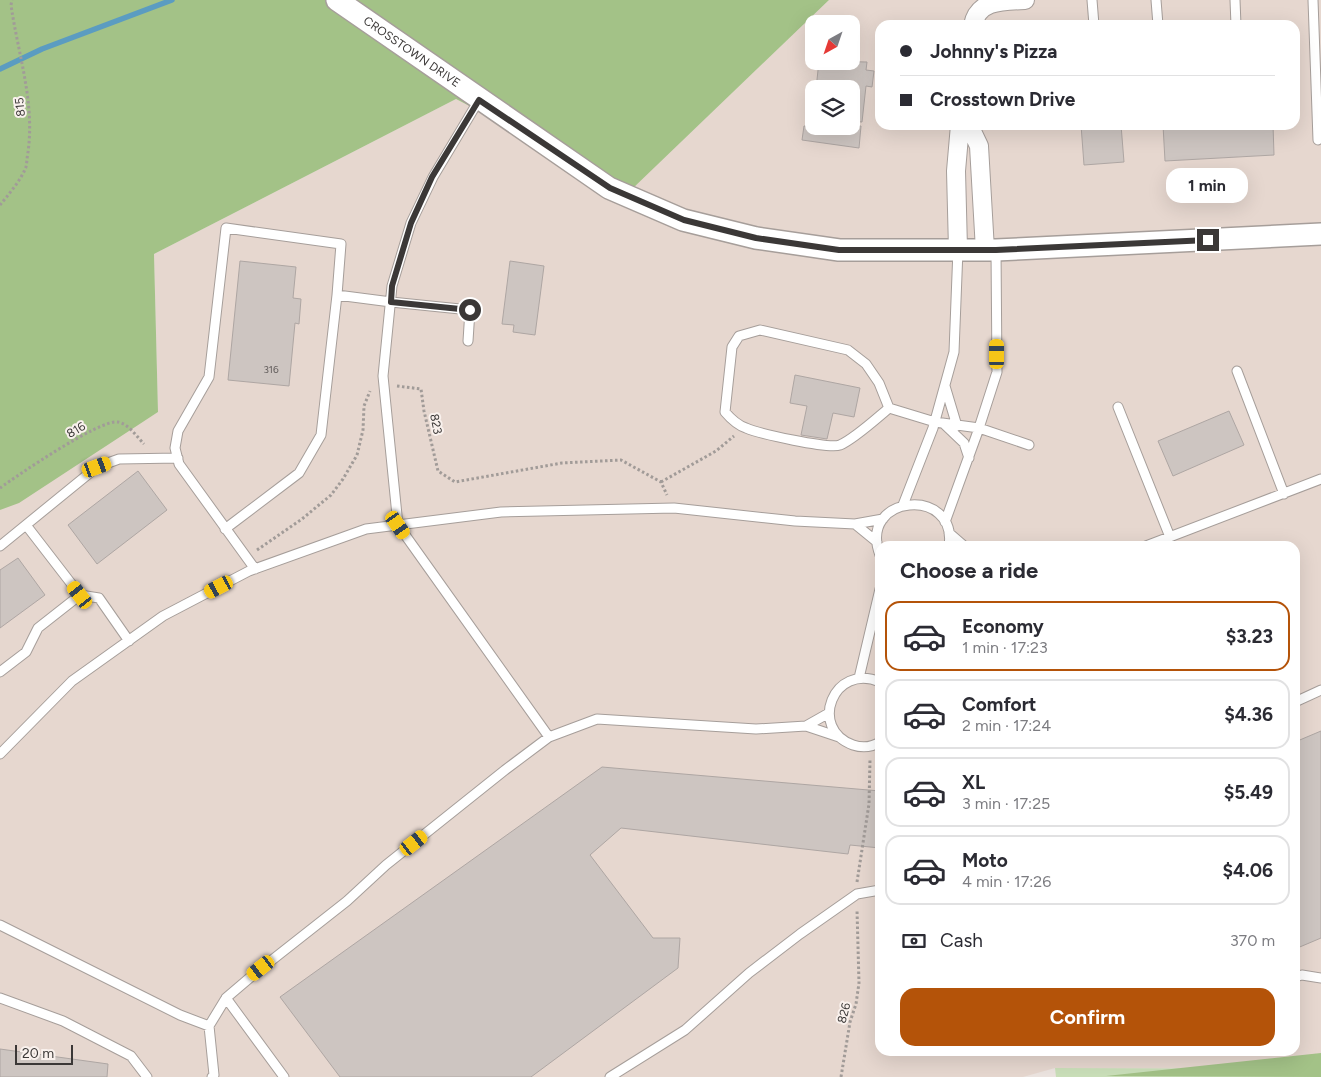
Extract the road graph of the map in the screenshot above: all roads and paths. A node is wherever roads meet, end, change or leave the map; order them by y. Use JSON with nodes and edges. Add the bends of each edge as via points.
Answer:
{"nodes":[{"id":1,"x":12,"y":0,"type":"edge"},
{"id":2,"x":337,"y":0,"type":"edge"},
{"id":3,"x":1025,"y":0,"type":"edge"},
{"id":4,"x":1092,"y":0,"type":"edge"},
{"id":5,"x":1156,"y":0,"type":"edge"},
{"id":6,"x":1235,"y":0,"type":"edge"},
{"id":7,"x":1313,"y":0,"type":"edge"},
{"id":8,"x":974,"y":20,"type":"edge"},
{"id":9,"x":1094,"y":20,"type":"edge"},
{"id":10,"x":1158,"y":20,"type":"edge"},
{"id":11,"x":1236,"y":20,"type":"edge"},
{"id":12,"x":479,"y":100,"type":"junction"},
{"id":13,"x":960,"y":130,"type":"edge"},
{"id":14,"x":971,"y":130,"type":"edge"},
{"id":15,"x":1318,"y":140,"type":"dead end"},
{"id":16,"x":0,"y":205,"type":"edge"},
{"id":17,"x":1321,"y":234,"type":"edge"},
{"id":18,"x":958,"y":249,"type":"junction"},
{"id":19,"x":991,"y":250,"type":"junction"},
{"id":20,"x":337,"y":295,"type":"junction"},
{"id":21,"x":391,"y":302,"type":"junction"},
{"id":22,"x":468,"y":341,"type":"dead end"},
{"id":23,"x":1236,"y":371,"type":"dead end"},
{"id":24,"x":384,"y":385,"type":"junction"},
{"id":25,"x":945,"y":386,"type":"junction"},
{"id":26,"x":1118,"y":407,"type":"dead end"},
{"id":27,"x":889,"y":408,"type":"junction"},
{"id":28,"x":939,"y":423,"type":"junction"},
{"id":29,"x":957,"y":426,"type":"junction"},
{"id":30,"x":745,"y":428,"type":"junction"},
{"id":31,"x":979,"y":428,"type":"junction"},
{"id":32,"x":1029,"y":445,"type":"dead end"},
{"id":33,"x":157,"y":458,"type":"junction"},
{"id":34,"x":178,"y":458,"type":"junction"},
{"id":35,"x":969,"y":458,"type":"junction"},
{"id":36,"x":1321,"y":479,"type":"edge"},
{"id":37,"x":660,"y":482,"type":"junction"},
{"id":38,"x":0,"y":488,"type":"edge"},
{"id":39,"x":1284,"y":494,"type":"junction"},
{"id":40,"x":903,"y":505,"type":"junction"},
{"id":41,"x":674,"y":508,"type":"junction"},
{"id":42,"x":884,"y":518,"type":"junction"},
{"id":43,"x":944,"y":522,"type":"junction"},
{"id":44,"x":855,"y":524,"type":"junction"},
{"id":45,"x":26,"y":525,"type":"junction"},
{"id":46,"x":398,"y":525,"type":"junction"},
{"id":47,"x":226,"y":529,"type":"junction"},
{"id":48,"x":949,"y":532,"type":"junction"},
{"id":49,"x":1170,"y":537,"type":"junction"},
{"id":50,"x":876,"y":541,"type":"edge"},
{"id":51,"x":877,"y":541,"type":"edge"},
{"id":52,"x":949,"y":541,"type":"edge"},
{"id":53,"x":959,"y":541,"type":"edge"},
{"id":54,"x":1159,"y":541,"type":"edge"},
{"id":55,"x":0,"y":546,"type":"edge"},
{"id":56,"x":247,"y":558,"type":"junction"},
{"id":57,"x":255,"y":569,"type":"junction"},
{"id":58,"x":80,"y":595,"type":"junction"},
{"id":59,"x":875,"y":609,"type":"edge"},
{"id":60,"x":129,"y":640,"type":"junction"},
{"id":61,"x":0,"y":672,"type":"edge"},
{"id":62,"x":859,"y":678,"type":"junction"},
{"id":63,"x":875,"y":680,"type":"edge"},
{"id":64,"x":1321,"y":690,"type":"edge"},
{"id":65,"x":1300,"y":700,"type":"edge"},
{"id":66,"x":829,"y":713,"type":"junction"},
{"id":67,"x":806,"y":726,"type":"junction"},
{"id":68,"x":839,"y":736,"type":"junction"},
{"id":69,"x":549,"y":737,"type":"junction"},
{"id":70,"x":875,"y":743,"type":"edge"},
{"id":71,"x":866,"y":746,"type":"junction"},
{"id":72,"x":1,"y":751,"type":"edge"},
{"id":73,"x":875,"y":891,"type":"edge"},
{"id":74,"x":857,"y":894,"type":"junction"},
{"id":75,"x":0,"y":925,"type":"edge"},
{"id":76,"x":1300,"y":976,"type":"edge"},
{"id":77,"x":1321,"y":978,"type":"edge"},
{"id":78,"x":0,"y":998,"type":"edge"},
{"id":79,"x":226,"y":998,"type":"junction"},
{"id":80,"x":209,"y":1026,"type":"junction"},
{"id":81,"x":147,"y":1077,"type":"edge"},
{"id":82,"x":212,"y":1077,"type":"edge"},
{"id":83,"x":284,"y":1077,"type":"edge"},
{"id":84,"x":610,"y":1077,"type":"edge"},
{"id":85,"x":841,"y":1077,"type":"edge"}],
"edges":[{"from":1,"to":16,"type":"path","name":"815","via":[[31,132],[26,167]]},
{"from":2,"to":12,"type":"street","name":"CROSSTOWN DRIVE"},
{"from":3,"to":8,"type":"street","via":[[983,5]]},
{"from":4,"to":9,"type":"lane"},
{"from":5,"to":10,"type":"lane"},
{"from":6,"to":11,"type":"lane"},
{"from":7,"to":15,"type":"lane"},
{"from":12,"to":18,"type":"street","name":"CROSSTOWN DRIVE","via":[[610,188],[684,220],[756,238],[839,250]]},
{"from":12,"to":21,"type":"lane","via":[[432,177],[411,223],[392,286]]},
{"from":13,"to":18,"type":"street","via":[[956,171]]},
{"from":14,"to":19,"type":"street","via":[[978,146]]},
{"from":17,"to":19,"type":"street","name":"CROSSTOWN DRIVE"},
{"from":18,"to":19,"type":"street","name":"CROSSTOWN DRIVE"},
{"from":18,"to":25,"type":"lane","via":[[954,352]]},
{"from":19,"to":31,"type":"lane","via":[[997,372]]},
{"from":20,"to":21,"type":"lane"},
{"from":20,"to":34,"type":"lane","via":[[341,244],[226,228],[209,377],[178,431],[175,448]]},
{"from":20,"to":47,"type":"lane","via":[[320,435],[299,473]]},
{"from":21,"to":22,"type":"lane","via":[[470,310]]},
{"from":21,"to":24,"type":"lane"},
{"from":23,"to":39,"type":"lane"},
{"from":24,"to":37,"type":"path","name":"823","via":[[421,389],[438,471],[455,482],[562,463],[621,460]]},
{"from":24,"to":46,"type":"lane"},
{"from":24,"to":56,"type":"path","via":[[369,391],[357,455],[331,495]]},
{"from":25,"to":28,"type":"lane"},
{"from":25,"to":29,"type":"lane"},
{"from":26,"to":49,"type":"lane"},
{"from":27,"to":28,"type":"lane"},
{"from":27,"to":30,"type":"lane","via":[[839,445],[795,441]]},
{"from":27,"to":30,"type":"lane","via":[[879,383],[866,364],[848,350],[760,330],[739,336],[732,347],[725,412]]},
{"from":28,"to":29,"type":"lane"},
{"from":28,"to":35,"type":"lane","via":[[964,443]]},
{"from":28,"to":40,"type":"lane"},
{"from":29,"to":31,"type":"lane"},
{"from":30,"to":37,"type":"path","via":[[716,451]]},
{"from":31,"to":32,"type":"lane"},
{"from":31,"to":35,"type":"lane"},
{"from":33,"to":34,"type":"lane"},
{"from":33,"to":38,"type":"path","name":"816","via":[[125,424],[116,421],[100,426]]},
{"from":33,"to":45,"type":"lane","via":[[119,459],[97,467]]},
{"from":34,"to":47,"type":"lane","via":[[179,464]]},
{"from":35,"to":43,"type":"lane"},
{"from":36,"to":39,"type":"lane"},
{"from":37,"to":41,"type":"path"},
{"from":39,"to":49,"type":"lane"},
{"from":40,"to":42,"type":"lane"},
{"from":40,"to":43,"type":"lane","via":[[927,506]]},
{"from":41,"to":44,"type":"lane"},
{"from":41,"to":46,"type":"lane","via":[[501,512]]},
{"from":42,"to":44,"type":"lane"},
{"from":42,"to":51,"type":"lane"},
{"from":43,"to":48,"type":"lane"},
{"from":44,"to":50,"type":"lane"},
{"from":45,"to":55,"type":"lane"},
{"from":45,"to":58,"type":"lane"},
{"from":46,"to":57,"type":"lane","via":[[366,529]]},
{"from":46,"to":69,"type":"lane"},
{"from":47,"to":56,"type":"lane"},
{"from":48,"to":52,"type":"lane"},
{"from":48,"to":53,"type":"lane"},
{"from":49,"to":54,"type":"lane"},
{"from":56,"to":57,"type":"lane"},
{"from":57,"to":60,"type":"lane","via":[[163,616]]},
{"from":58,"to":60,"type":"lane","via":[[99,598]]},
{"from":58,"to":61,"type":"lane","via":[[38,628],[26,652]]},
{"from":59,"to":62,"type":"lane"},
{"from":60,"to":72,"type":"lane","via":[[72,682]]},
{"from":62,"to":63,"type":"lane"},
{"from":62,"to":66,"type":"lane","via":[[850,680],[834,694]]},
{"from":64,"to":65,"type":"lane"},
{"from":66,"to":67,"type":"lane"},
{"from":66,"to":68,"type":"lane"},
{"from":67,"to":68,"type":"lane"},
{"from":67,"to":69,"type":"lane","via":[[756,729],[597,719]]},
{"from":68,"to":71,"type":"lane","via":[[856,746]]},
{"from":69,"to":79,"type":"lane","via":[[386,865],[347,901]]},
{"from":70,"to":71,"type":"lane"},
{"from":71,"to":74,"type":"path","name":"826","via":[[870,762],[869,804]]},
{"from":73,"to":74,"type":"lane"},
{"from":74,"to":84,"type":"lane","via":[[749,973],[685,1030]]},
{"from":74,"to":85,"type":"path","name":"826","via":[[859,983]]},
{"from":75,"to":80,"type":"lane","via":[[180,1015]]},
{"from":76,"to":77,"type":"lane"},
{"from":78,"to":81,"type":"lane","via":[[63,1021],[131,1056]]},
{"from":79,"to":80,"type":"lane"},
{"from":79,"to":83,"type":"lane"},
{"from":80,"to":82,"type":"lane"}]}
